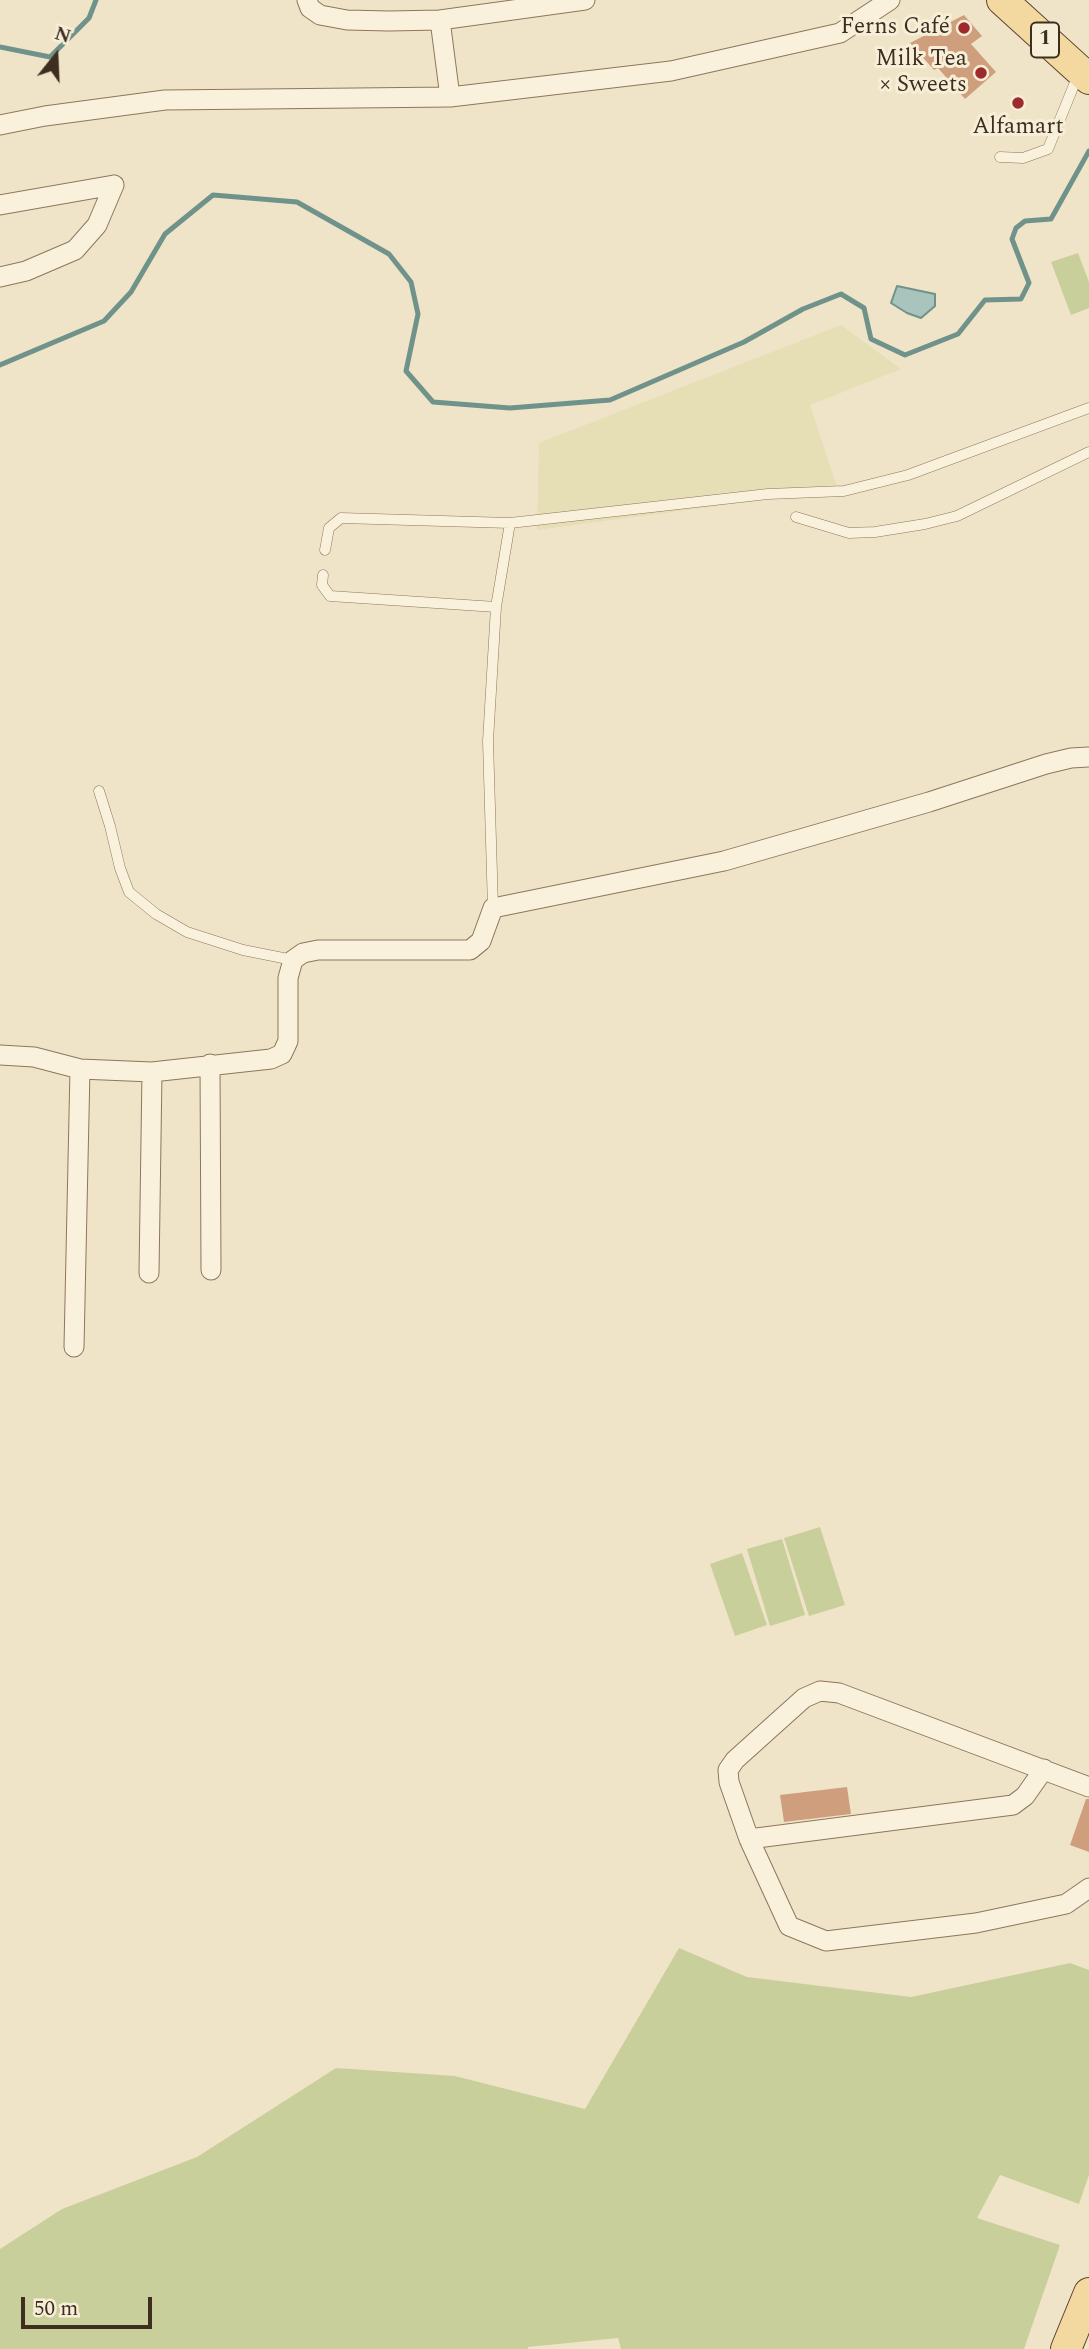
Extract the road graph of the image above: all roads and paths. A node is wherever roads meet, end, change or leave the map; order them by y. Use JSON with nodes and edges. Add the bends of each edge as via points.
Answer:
{"nodes":[{"id":1,"x":307,"y":0,"type":"edge"},
{"id":2,"x":585,"y":0,"type":"edge"},
{"id":3,"x":890,"y":0,"type":"edge"},
{"id":4,"x":1002,"y":0,"type":"edge"},
{"id":5,"x":440,"y":20,"type":"junction"},
{"id":6,"x":1084,"y":75,"type":"edge"},
{"id":7,"x":450,"y":97,"type":"junction"},
{"id":8,"x":0,"y":125,"type":"edge"},
{"id":9,"x":1000,"y":157,"type":"dead end"},
{"id":10,"x":0,"y":205,"type":"edge"},
{"id":11,"x":0,"y":276,"type":"edge"},
{"id":12,"x":1089,"y":408,"type":"edge"},
{"id":13,"x":1089,"y":452,"type":"edge"},
{"id":14,"x":796,"y":517,"type":"dead end"},
{"id":15,"x":510,"y":523,"type":"junction"},
{"id":16,"x":326,"y":551,"type":"dead end"},
{"id":17,"x":323,"y":575,"type":"dead end"},
{"id":18,"x":496,"y":607,"type":"junction"},
{"id":19,"x":1089,"y":757,"type":"edge"},
{"id":20,"x":99,"y":791,"type":"dead end"},
{"id":21,"x":493,"y":908,"type":"junction"},
{"id":22,"x":293,"y":960,"type":"junction"},
{"id":23,"x":0,"y":1055,"type":"edge"},
{"id":24,"x":210,"y":1064,"type":"junction"},
{"id":25,"x":80,"y":1069,"type":"junction"},
{"id":26,"x":152,"y":1072,"type":"junction"},
{"id":27,"x":211,"y":1270,"type":"dead end"},
{"id":28,"x":149,"y":1273,"type":"dead end"},
{"id":29,"x":74,"y":1347,"type":"dead end"},
{"id":30,"x":1044,"y":1769,"type":"junction"},
{"id":31,"x":1089,"y":1787,"type":"edge"},
{"id":32,"x":749,"y":1839,"type":"junction"},
{"id":33,"x":1089,"y":1888,"type":"edge"},
{"id":34,"x":1089,"y":2293,"type":"edge"},
{"id":35,"x":1066,"y":2349,"type":"edge"}],
"edges":[{"from":1,"to":5,"type":"street","via":[[320,15],[347,20]]},
{"from":2,"to":5,"type":"street"},
{"from":3,"to":7,"type":"street","via":[[840,33],[684,68]]},
{"from":4,"to":6,"type":"main road","number":"1"},
{"from":5,"to":7,"type":"street"},
{"from":6,"to":9,"type":"lane","via":[[1048,149],[1023,158]]},
{"from":7,"to":8,"type":"street","via":[[165,100]]},
{"from":10,"to":11,"type":"street","via":[[114,185],[97,225],[75,250],[26,271]]},
{"from":12,"to":15,"type":"lane","via":[[908,475],[844,491],[768,494]]},
{"from":13,"to":14,"type":"lane","via":[[957,516],[925,524],[849,533]]},
{"from":15,"to":16,"type":"lane","via":[[341,518],[329,528]]},
{"from":15,"to":18,"type":"lane"},
{"from":17,"to":18,"type":"lane","via":[[322,585],[330,596]]},
{"from":18,"to":21,"type":"lane","via":[[488,741]]},
{"from":19,"to":21,"type":"street","via":[[1046,764],[723,861]]},
{"from":20,"to":22,"type":"lane","via":[[129,892],[187,932]]},
{"from":21,"to":22,"type":"street","via":[[481,941],[470,950],[318,950]]},
{"from":22,"to":24,"type":"street","via":[[288,978],[288,1041],[282,1054]]},
{"from":23,"to":25,"type":"street","via":[[34,1057]]},
{"from":24,"to":26,"type":"street"},
{"from":24,"to":27,"type":"street"},
{"from":25,"to":26,"type":"street"},
{"from":25,"to":29,"type":"street"},
{"from":26,"to":28,"type":"street"},
{"from":30,"to":31,"type":"street"},
{"from":30,"to":32,"type":"street","via":[[1013,1805]]},
{"from":30,"to":32,"type":"street","via":[[839,1693],[820,1691],[804,1698],[728,1770]]},
{"from":32,"to":33,"type":"street","via":[[789,1926],[826,1941],[976,1923],[1066,1904]]},
{"from":34,"to":35,"type":"main road"}]}
